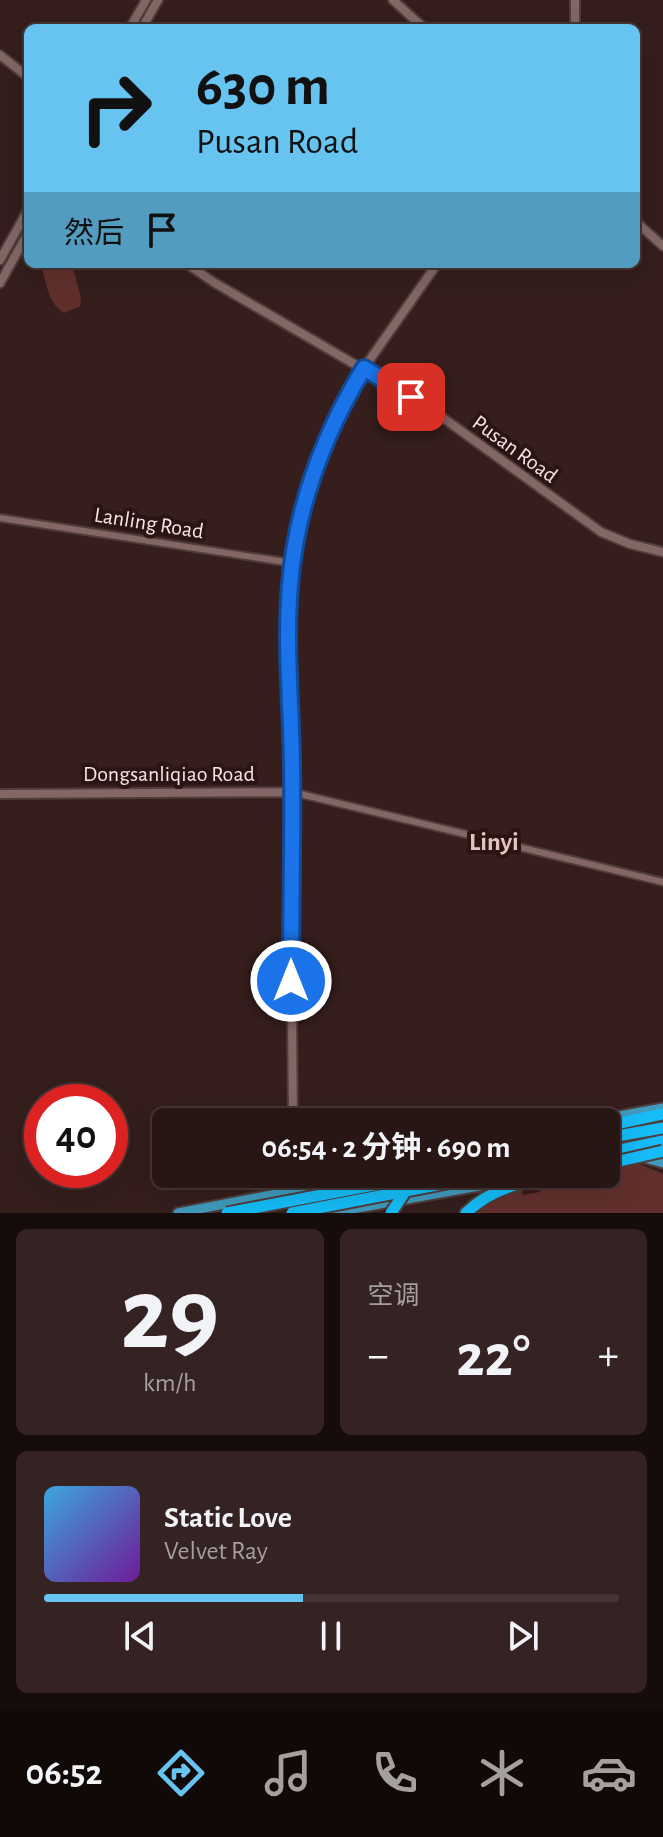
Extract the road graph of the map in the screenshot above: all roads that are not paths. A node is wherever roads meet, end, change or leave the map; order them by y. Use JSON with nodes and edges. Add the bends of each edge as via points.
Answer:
{"nodes":[{"id":1,"x":146,"y":0,"type":"edge"},
{"id":2,"x":158,"y":0,"type":"edge"},
{"id":3,"x":393,"y":0,"type":"edge"},
{"id":4,"x":575,"y":0,"type":"edge"},
{"id":5,"x":132,"y":24,"type":"edge"},
{"id":6,"x":144,"y":24,"type":"edge"},
{"id":7,"x":420,"y":24,"type":"edge"},
{"id":8,"x":575,"y":24,"type":"edge"},
{"id":9,"x":0,"y":55,"type":"edge"},
{"id":10,"x":24,"y":74,"type":"edge"},
{"id":11,"x":24,"y":217,"type":"edge"},
{"id":12,"x":640,"y":226,"type":"edge"},
{"id":13,"x":24,"y":240,"type":"edge"},
{"id":14,"x":663,"y":246,"type":"edge"},
{"id":15,"x":0,"y":260,"type":"edge"},
{"id":16,"x":193,"y":268,"type":"edge"},
{"id":17,"x":434,"y":268,"type":"edge"},
{"id":18,"x":0,"y":283,"type":"edge"},
{"id":19,"x":364,"y":368,"type":"junction"},
{"id":20,"x":0,"y":518,"type":"edge"},
{"id":21,"x":663,"y":552,"type":"edge"},
{"id":22,"x":292,"y":563,"type":"junction"},
{"id":23,"x":292,"y":792,"type":"junction"},
{"id":24,"x":0,"y":794,"type":"edge"},
{"id":25,"x":663,"y":882,"type":"edge"},
{"id":26,"x":293,"y":1108,"type":"edge"},
{"id":27,"x":663,"y":1108,"type":"edge"},
{"id":28,"x":663,"y":1114,"type":"edge"},
{"id":29,"x":620,"y":1116,"type":"edge"},
{"id":30,"x":620,"y":1123,"type":"edge"},
{"id":31,"x":663,"y":1128,"type":"edge"},
{"id":32,"x":620,"y":1136,"type":"edge"},
{"id":33,"x":663,"y":1141,"type":"edge"},
{"id":34,"x":620,"y":1150,"type":"edge"},
{"id":35,"x":663,"y":1151,"type":"edge"},
{"id":36,"x":620,"y":1161,"type":"edge"},
{"id":37,"x":620,"y":1162,"type":"edge"},
{"id":38,"x":663,"y":1163,"type":"edge"},
{"id":39,"x":303,"y":1188,"type":"edge"},
{"id":40,"x":358,"y":1188,"type":"edge"},
{"id":41,"x":409,"y":1188,"type":"edge"},
{"id":42,"x":421,"y":1188,"type":"edge"},
{"id":43,"x":469,"y":1188,"type":"edge"},
{"id":44,"x":506,"y":1188,"type":"edge"},
{"id":45,"x":298,"y":1189,"type":"junction"},
{"id":46,"x":178,"y":1213,"type":"edge"},
{"id":47,"x":227,"y":1213,"type":"edge"},
{"id":48,"x":292,"y":1213,"type":"edge"},
{"id":49,"x":298,"y":1213,"type":"edge"},
{"id":50,"x":330,"y":1213,"type":"edge"},
{"id":51,"x":391,"y":1213,"type":"edge"},
{"id":52,"x":466,"y":1213,"type":"edge"}],
"edges":[{"from":1,"to":5,"type":"street"},
{"from":2,"to":6,"type":"street"},
{"from":3,"to":7,"type":"street"},
{"from":4,"to":8,"type":"street"},
{"from":9,"to":10,"type":"street"},
{"from":11,"to":15,"type":"street"},
{"from":12,"to":14,"type":"street"},
{"from":13,"to":18,"type":"street"},
{"from":16,"to":19,"type":"street","name":"Pusan Road"},
{"from":17,"to":19,"type":"street"},
{"from":19,"to":21,"type":"street","name":"Pusan Road","via":[[443,418],[594,528]]},
{"from":19,"to":22,"type":"street","via":[[319,457]]},
{"from":20,"to":22,"type":"street","name":"Lanling Road"},
{"from":22,"to":23,"type":"street"},
{"from":23,"to":24,"type":"street","name":"Dongsanliqiao Road"},
{"from":23,"to":25,"type":"street","name":"Dongsanliqiao Road"},
{"from":23,"to":26,"type":"street"},
{"from":27,"to":29,"type":"main road"},
{"from":28,"to":30,"type":"highway"},
{"from":31,"to":32,"type":"highway"},
{"from":33,"to":34,"type":"highway"},
{"from":35,"to":36,"type":"highway","bridge":true},
{"from":37,"to":38,"type":"main road","via":[[647,1157]]},
{"from":39,"to":45,"type":"main road"},
{"from":40,"to":47,"type":"highway","bridge":true},
{"from":41,"to":51,"type":"highway","bridge":true},
{"from":42,"to":48,"type":"highway","bridge":true},
{"from":43,"to":50,"type":"main road"},
{"from":44,"to":52,"type":"highway"},
{"from":45,"to":46,"type":"main road"},
{"from":45,"to":49,"type":"street"}]}
